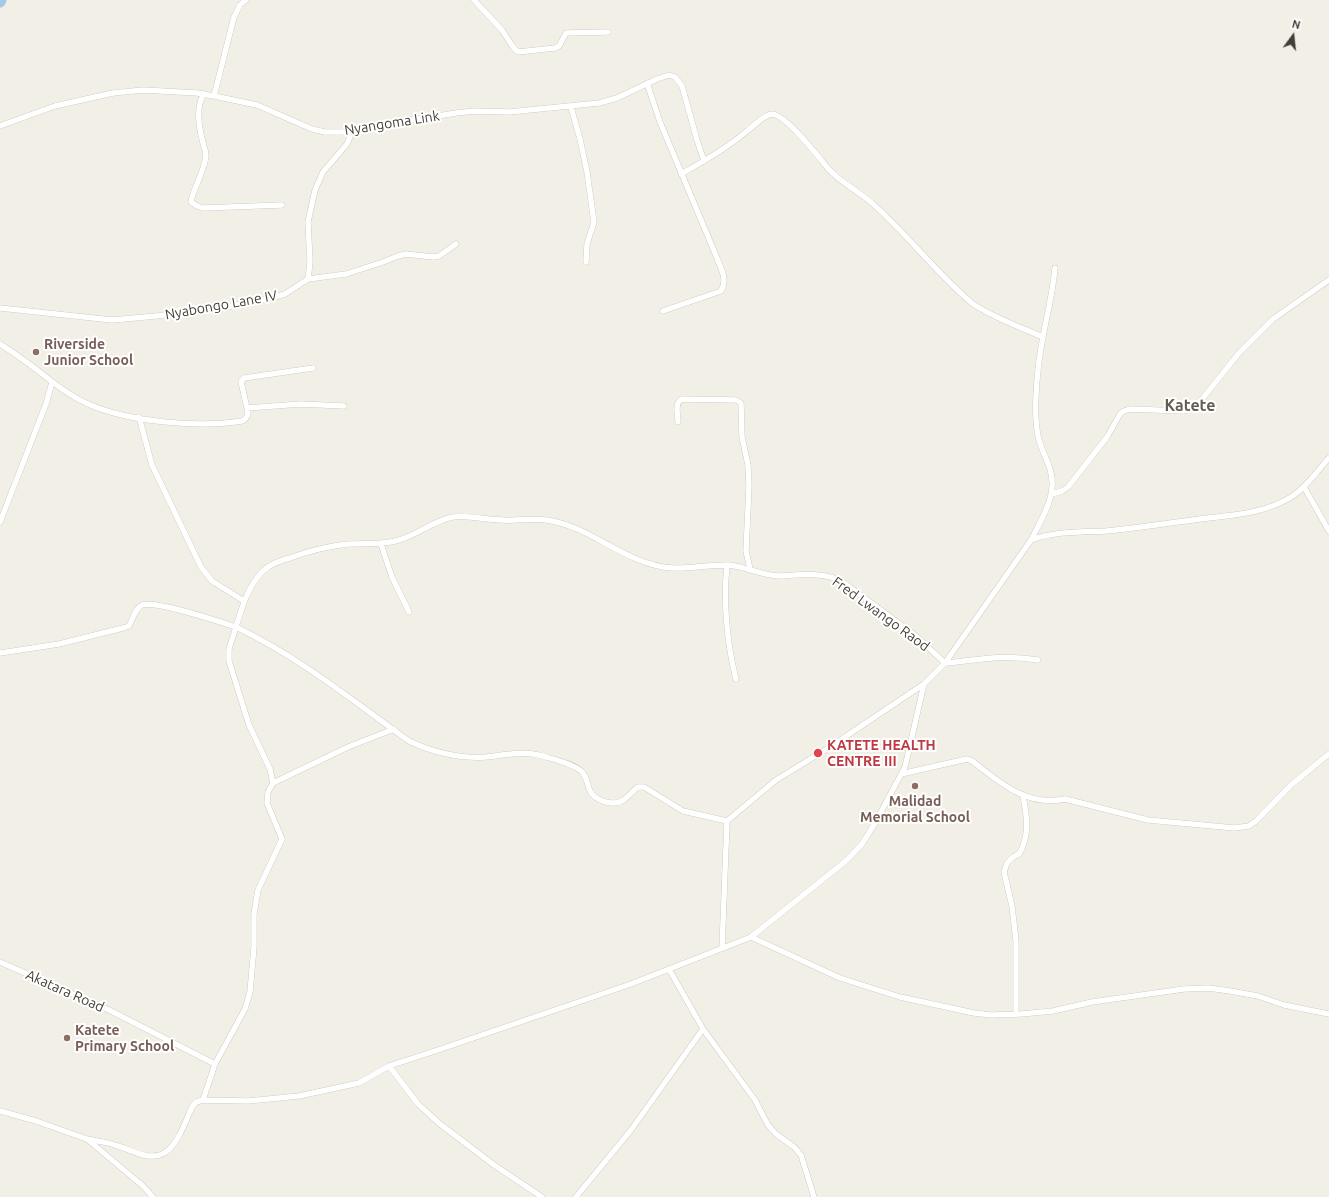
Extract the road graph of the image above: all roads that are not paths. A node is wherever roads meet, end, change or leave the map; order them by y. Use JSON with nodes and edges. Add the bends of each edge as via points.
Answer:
{"nodes":[{"id":1,"x":246,"y":0,"type":"edge"},
{"id":2,"x":474,"y":0,"type":"edge"},
{"id":3,"x":608,"y":32,"type":"dead end"},
{"id":4,"x":647,"y":83,"type":"junction"},
{"id":5,"x":204,"y":94,"type":"junction"},
{"id":6,"x":214,"y":96,"type":"junction"},
{"id":7,"x":571,"y":107,"type":"junction"},
{"id":8,"x":0,"y":126,"type":"edge"},
{"id":9,"x":352,"y":132,"type":"junction"},
{"id":10,"x":704,"y":161,"type":"junction"},
{"id":11,"x":681,"y":174,"type":"junction"},
{"id":12,"x":282,"y":204,"type":"dead end"},
{"id":13,"x":456,"y":244,"type":"dead end"},
{"id":14,"x":586,"y":262,"type":"dead end"},
{"id":15,"x":1055,"y":268,"type":"dead end"},
{"id":16,"x":308,"y":280,"type":"junction"},
{"id":17,"x":1329,"y":280,"type":"edge"},
{"id":18,"x":0,"y":308,"type":"edge"},
{"id":19,"x":663,"y":311,"type":"dead end"},
{"id":20,"x":1043,"y":337,"type":"junction"},
{"id":21,"x":0,"y":344,"type":"edge"},
{"id":22,"x":312,"y":368,"type":"dead end"},
{"id":23,"x":52,"y":382,"type":"junction"},
{"id":24,"x":344,"y":406,"type":"dead end"},
{"id":25,"x":247,"y":408,"type":"junction"},
{"id":26,"x":139,"y":418,"type":"junction"},
{"id":27,"x":678,"y":422,"type":"dead end"},
{"id":28,"x":1329,"y":458,"type":"edge"},
{"id":29,"x":1304,"y":487,"type":"junction"},
{"id":30,"x":1052,"y":494,"type":"junction"},
{"id":31,"x":0,"y":522,"type":"edge"},
{"id":32,"x":1329,"y":531,"type":"edge"},
{"id":33,"x":1031,"y":540,"type":"junction"},
{"id":34,"x":381,"y":544,"type":"junction"},
{"id":35,"x":727,"y":565,"type":"junction"},
{"id":36,"x":750,"y":569,"type":"junction"},
{"id":37,"x":244,"y":601,"type":"junction"},
{"id":38,"x":409,"y":612,"type":"dead end"},
{"id":39,"x":236,"y":627,"type":"junction"},
{"id":40,"x":0,"y":653,"type":"edge"},
{"id":41,"x":1038,"y":660,"type":"dead end"},
{"id":42,"x":945,"y":663,"type":"junction"},
{"id":43,"x":736,"y":679,"type":"dead end"},
{"id":44,"x":924,"y":684,"type":"junction"},
{"id":45,"x":394,"y":729,"type":"junction"},
{"id":46,"x":1329,"y":754,"type":"edge"},
{"id":47,"x":901,"y":774,"type":"junction"},
{"id":48,"x":273,"y":783,"type":"junction"},
{"id":49,"x":1023,"y":796,"type":"junction"},
{"id":50,"x":727,"y":821,"type":"junction"},
{"id":51,"x":751,"y":937,"type":"junction"},
{"id":52,"x":722,"y":948,"type":"junction"},
{"id":53,"x":0,"y":962,"type":"edge"},
{"id":54,"x":669,"y":969,"type":"junction"},
{"id":55,"x":1016,"y":1014,"type":"junction"},
{"id":56,"x":1329,"y":1014,"type":"edge"},
{"id":57,"x":703,"y":1029,"type":"junction"},
{"id":58,"x":215,"y":1064,"type":"junction"},
{"id":59,"x":388,"y":1066,"type":"junction"},
{"id":60,"x":203,"y":1100,"type":"junction"},
{"id":61,"x":0,"y":1111,"type":"edge"},
{"id":62,"x":87,"y":1139,"type":"junction"},
{"id":63,"x":154,"y":1197,"type":"edge"},
{"id":64,"x":542,"y":1197,"type":"edge"},
{"id":65,"x":576,"y":1197,"type":"edge"},
{"id":66,"x":814,"y":1197,"type":"edge"}],
"edges":[{"from":1,"to":6,"type":"street","via":[[240,5],[234,17]]},
{"from":2,"to":3,"type":"street","via":[[518,52],[555,48],[559,46],[566,33]]},
{"from":4,"to":7,"type":"street","name":"Nyangoma Link","via":[[617,98]]},
{"from":4,"to":10,"type":"street","name":"Nyangoma Link","via":[[669,75],[678,79]]},
{"from":4,"to":11,"type":"street"},
{"from":5,"to":6,"type":"street","name":"Nyangoma Link"},
{"from":5,"to":8,"type":"street","name":"Nyangoma Link","via":[[143,90],[113,93],[55,106]]},
{"from":5,"to":12,"type":"street","via":[[199,101],[198,112],[206,153],[191,202],[203,208]]},
{"from":6,"to":9,"type":"street","name":"Nyangoma Link","via":[[257,105],[312,129],[325,132]]},
{"from":7,"to":9,"type":"street","name":"Nyangoma Link","via":[[456,113],[397,121]]},
{"from":7,"to":14,"type":"street","via":[[587,172],[594,222],[587,244]]},
{"from":9,"to":16,"type":"street","via":[[347,144],[323,172],[315,190],[308,222]]},
{"from":10,"to":11,"type":"street"},
{"from":10,"to":20,"type":"street","via":[[767,115],[777,115],[803,139],[833,175],[872,203],[969,301]]},
{"from":11,"to":19,"type":"street","via":[[717,258],[724,285],[721,291]]},
{"from":13,"to":16,"type":"street","name":"Nyabongo Lane IV","via":[[439,256],[406,254],[346,274]]},
{"from":15,"to":20,"type":"street"},
{"from":16,"to":18,"type":"street","name":"Nyabongo Lane IV","via":[[274,298],[222,308],[129,319],[102,320]]},
{"from":17,"to":30,"type":"street","via":[[1273,319],[1239,353],[1195,408],[1183,411],[1130,409],[1120,414],[1107,437],[1068,487]]},
{"from":20,"to":30,"type":"street","via":[[1038,370],[1037,429],[1053,485]]},
{"from":21,"to":23,"type":"street"},
{"from":22,"to":25,"type":"street","via":[[244,378],[241,382]]},
{"from":23,"to":26,"type":"street","via":[[89,404]]},
{"from":23,"to":31,"type":"street","via":[[46,404]]},
{"from":24,"to":25,"type":"street","via":[[301,404]]},
{"from":25,"to":26,"type":"street","via":[[245,419],[227,422],[195,423]]},
{"from":26,"to":37,"type":"street","via":[[152,465],[201,567],[212,581]]},
{"from":27,"to":36,"type":"street","via":[[678,400],[736,400],[741,403],[742,437],[748,466],[746,551]]},
{"from":28,"to":29,"type":"street"},
{"from":29,"to":32,"type":"street"},
{"from":29,"to":33,"type":"street","via":[[1284,502],[1255,512],[1110,530],[1053,534]]},
{"from":30,"to":33,"type":"street"},
{"from":33,"to":42,"type":"street"},
{"from":34,"to":35,"type":"street","name":"Fred Lwango Raod","via":[[408,538],[453,517],[504,521],[539,520],[564,524],[652,565],[673,568]]},
{"from":34,"to":37,"type":"street","name":"Fred Lwango Raod","via":[[330,546],[282,560],[264,570]]},
{"from":34,"to":38,"type":"street","via":[[392,577]]},
{"from":35,"to":36,"type":"street","name":"Fred Lwango Raod"},
{"from":35,"to":43,"type":"street","via":[[725,602],[730,654]]},
{"from":36,"to":42,"type":"street","name":"Fred Lwango Raod","via":[[781,576],[829,575],[840,580],[916,636]]},
{"from":37,"to":39,"type":"street","name":"Fred Lwango Raod"},
{"from":39,"to":40,"type":"street","via":[[149,604],[137,609],[129,626],[123,628],[59,644]]},
{"from":39,"to":45,"type":"street","via":[[289,655]]},
{"from":39,"to":48,"type":"street","name":"Fred Lwango Raod","via":[[229,649],[229,661],[249,725],[270,769]]},
{"from":41,"to":42,"type":"street","via":[[989,657]]},
{"from":42,"to":44,"type":"street"},
{"from":44,"to":47,"type":"street"},
{"from":44,"to":50,"type":"street","via":[[776,780]]},
{"from":45,"to":48,"type":"street","via":[[348,747]]},
{"from":45,"to":50,"type":"street","via":[[418,745],[467,757],[526,752],[541,755],[583,772],[589,791],[600,800],[614,804],[622,801],[638,787],[644,787],[683,811]]},
{"from":46,"to":49,"type":"street","via":[[1291,785],[1256,821],[1241,828],[1148,820],[1065,799],[1053,802]]},
{"from":47,"to":49,"type":"street","via":[[972,760],[1006,787]]},
{"from":47,"to":51,"type":"street","via":[[875,823],[855,853]]},
{"from":48,"to":58,"type":"street","via":[[268,792],[267,803],[282,839],[258,890],[254,914],[250,992],[245,1009]]},
{"from":49,"to":55,"type":"street","via":[[1027,819],[1026,838],[1019,854],[1007,863],[1004,872],[1012,906],[1016,941]]},
{"from":50,"to":52,"type":"street"},
{"from":51,"to":52,"type":"street"},
{"from":51,"to":55,"type":"street","via":[[840,978],[900,997],[974,1013]]},
{"from":52,"to":54,"type":"street"},
{"from":53,"to":58,"type":"street","name":"Akatara Road","via":[[109,1010]]},
{"from":54,"to":57,"type":"street"},
{"from":54,"to":59,"type":"street"},
{"from":55,"to":56,"type":"street","via":[[1053,1011],[1092,1002],[1184,989],[1208,988],[1258,996],[1284,1005]]},
{"from":57,"to":65,"type":"street","via":[[630,1130]]},
{"from":57,"to":66,"type":"street","via":[[755,1100],[768,1125],[801,1155]]},
{"from":58,"to":60,"type":"street"},
{"from":59,"to":60,"type":"street","via":[[359,1083],[299,1096],[248,1101]]},
{"from":59,"to":64,"type":"street","via":[[418,1104],[440,1124]]},
{"from":60,"to":62,"type":"street","via":[[192,1106],[175,1142],[165,1153],[155,1156],[142,1155],[115,1145]]},
{"from":61,"to":62,"type":"street"},
{"from":62,"to":63,"type":"street"}]}
